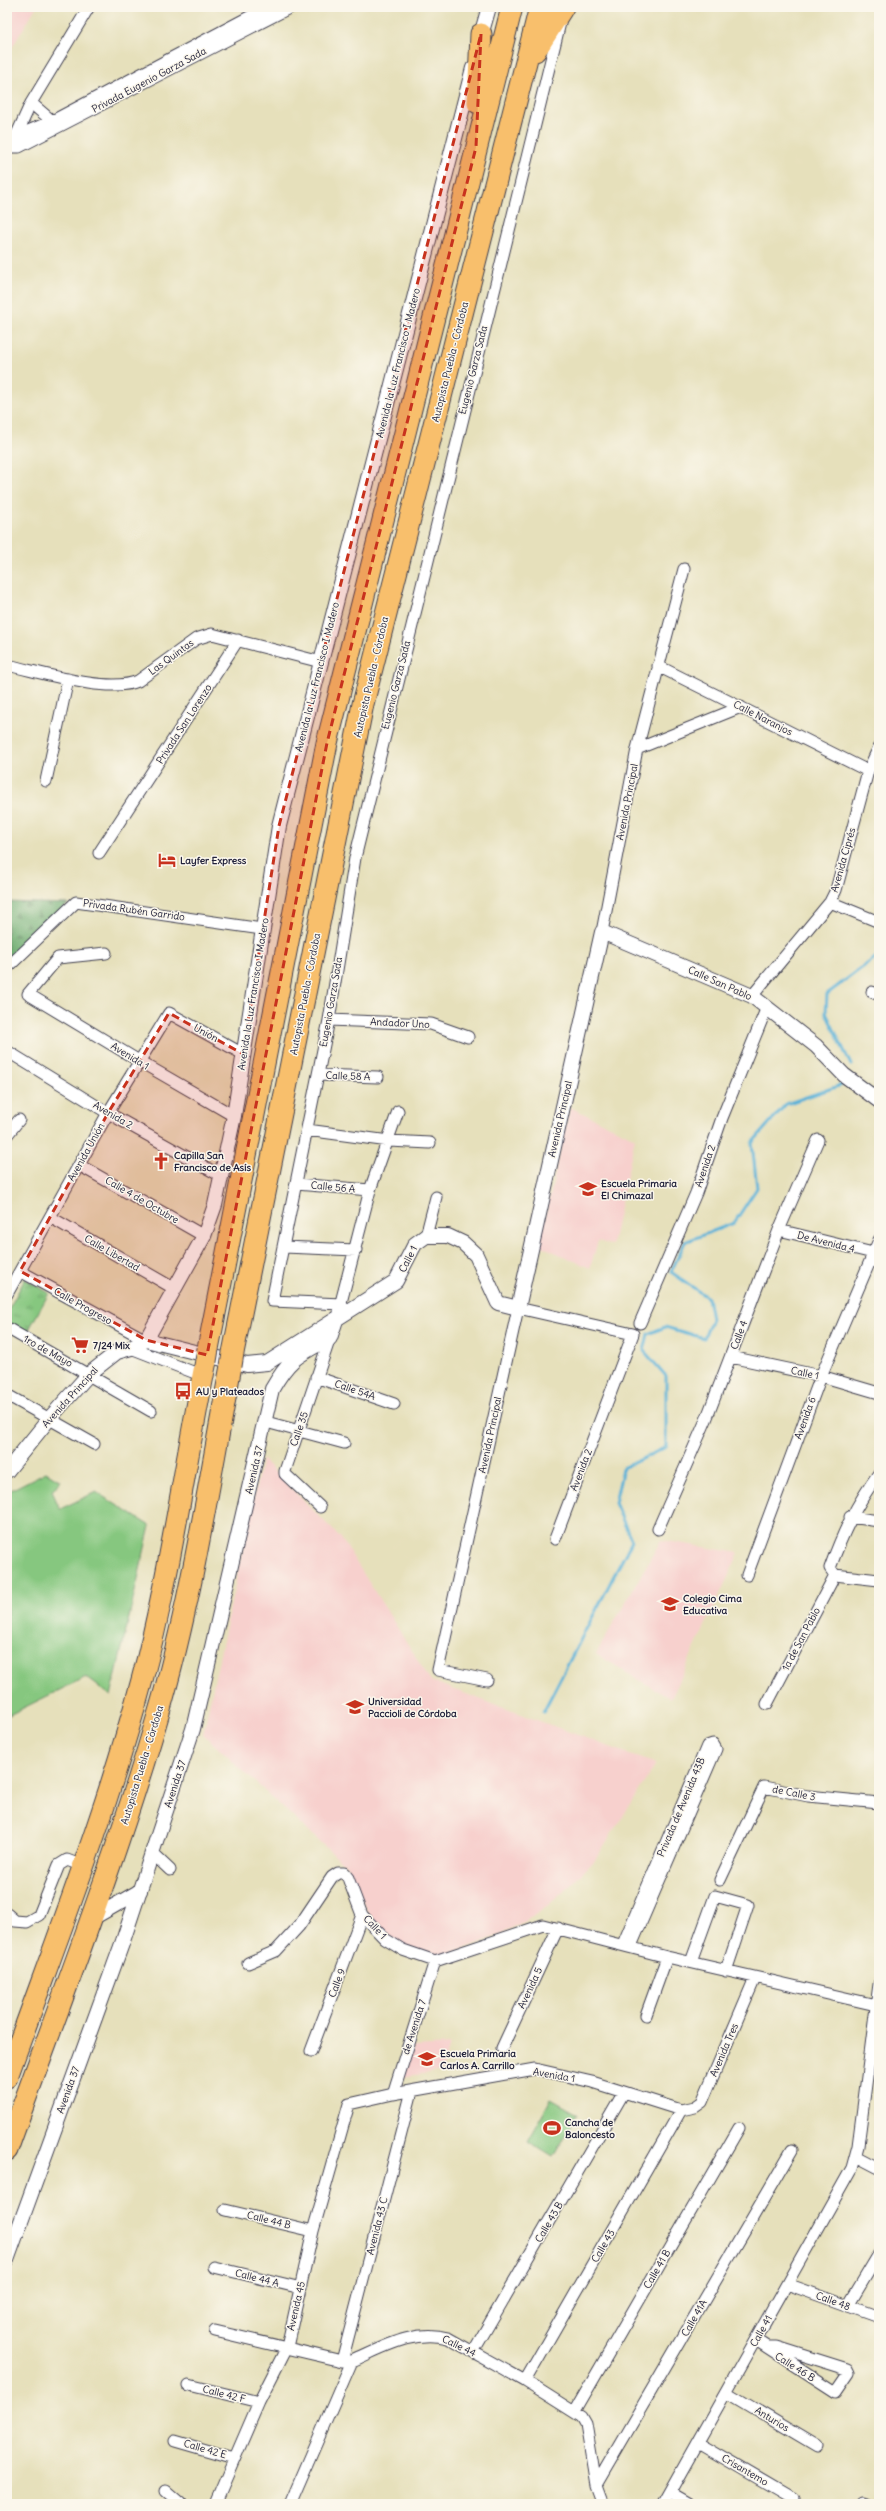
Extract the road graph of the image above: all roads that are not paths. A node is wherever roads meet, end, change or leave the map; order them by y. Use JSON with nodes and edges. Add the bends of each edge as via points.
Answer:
{"nodes":[{"id":1,"x":89,"y":7,"type":"edge"},
{"id":2,"x":268,"y":7,"type":"edge"},
{"id":3,"x":290,"y":7,"type":"edge"},
{"id":4,"x":489,"y":7,"type":"edge"},
{"id":5,"x":512,"y":7,"type":"edge"},
{"id":6,"x":540,"y":7,"type":"edge"},
{"id":7,"x":563,"y":7,"type":"edge"},
{"id":8,"x":226,"y":34,"type":"junction"},
{"id":9,"x":481,"y":34,"type":"junction"},
{"id":10,"x":524,"y":68,"type":"junction"},
{"id":11,"x":31,"y":103,"type":"junction"},
{"id":12,"x":52,"y":121,"type":"junction"},
{"id":13,"x":11,"y":136,"type":"edge"},
{"id":14,"x":7,"y":147,"type":"edge"},
{"id":15,"x":19,"y":147,"type":"junction"},
{"id":16,"x":476,"y":147,"type":"junction"},
{"id":17,"x":684,"y":569,"type":"dead end"},
{"id":18,"x":238,"y":640,"type":"junction"},
{"id":19,"x":321,"y":662,"type":"junction"},
{"id":20,"x":7,"y":665,"type":"edge"},
{"id":21,"x":658,"y":666,"type":"junction"},
{"id":22,"x":68,"y":679,"type":"junction"},
{"id":23,"x":741,"y":707,"type":"junction"},
{"id":24,"x":879,"y":747,"type":"edge"},
{"id":25,"x":637,"y":749,"type":"junction"},
{"id":26,"x":868,"y":771,"type":"junction"},
{"id":27,"x":46,"y":781,"type":"dead end"},
{"id":28,"x":99,"y":852,"type":"dead end"},
{"id":29,"x":830,"y":902,"type":"junction"},
{"id":30,"x":879,"y":922,"type":"edge"},
{"id":31,"x":262,"y":929,"type":"junction"},
{"id":32,"x":602,"y":932,"type":"junction"},
{"id":33,"x":106,"y":953,"type":"dead end"},
{"id":34,"x":7,"y":968,"type":"edge"},
{"id":35,"x":752,"y":996,"type":"junction"},
{"id":36,"x":767,"y":1007,"type":"junction"},
{"id":37,"x":169,"y":1013,"type":"joint"},
{"id":38,"x":329,"y":1020,"type":"junction"},
{"id":39,"x":468,"y":1037,"type":"dead end"},
{"id":40,"x":7,"y":1051,"type":"edge"},
{"id":41,"x":243,"y":1054,"type":"junction"},
{"id":42,"x":139,"y":1061,"type":"junction"},
{"id":43,"x":318,"y":1075,"type":"junction"},
{"id":44,"x":378,"y":1077,"type":"dead end"},
{"id":45,"x":879,"y":1102,"type":"edge"},
{"id":46,"x":398,"y":1111,"type":"dead end"},
{"id":47,"x":108,"y":1113,"type":"junction"},
{"id":48,"x":234,"y":1116,"type":"junction"},
{"id":49,"x":19,"y":1120,"type":"dead end"},
{"id":50,"x":307,"y":1130,"type":"junction"},
{"id":51,"x":7,"y":1135,"type":"edge"},
{"id":52,"x":818,"y":1140,"type":"dead end"},
{"id":53,"x":389,"y":1141,"type":"junction"},
{"id":54,"x":430,"y":1143,"type":"dead end"},
{"id":55,"x":79,"y":1165,"type":"junction"},
{"id":56,"x":221,"y":1176,"type":"junction"},
{"id":57,"x":296,"y":1184,"type":"junction"},
{"id":58,"x":370,"y":1190,"type":"junction"},
{"id":59,"x":436,"y":1197,"type":"dead end"},
{"id":60,"x":50,"y":1217,"type":"junction"},
{"id":61,"x":779,"y":1230,"type":"junction"},
{"id":62,"x":204,"y":1236,"type":"junction"},
{"id":63,"x":421,"y":1240,"type":"junction"},
{"id":64,"x":879,"y":1240,"type":"edge"},
{"id":65,"x":284,"y":1247,"type":"junction"},
{"id":66,"x":356,"y":1250,"type":"junction"},
{"id":67,"x":873,"y":1253,"type":"junction"},
{"id":68,"x":20,"y":1271,"type":"junction"},
{"id":69,"x":174,"y":1289,"type":"junction"},
{"id":70,"x":7,"y":1294,"type":"edge"},
{"id":71,"x":342,"y":1304,"type":"junction"},
{"id":72,"x":518,"y":1308,"type":"junction"},
{"id":73,"x":336,"y":1320,"type":"junction"},
{"id":74,"x":640,"y":1323,"type":"dead end"},
{"id":75,"x":7,"y":1328,"type":"edge"},
{"id":76,"x":633,"y":1334,"type":"joint"},
{"id":77,"x":330,"y":1338,"type":"junction"},
{"id":78,"x":146,"y":1340,"type":"junction"},
{"id":79,"x":131,"y":1348,"type":"junction"},
{"id":80,"x":731,"y":1357,"type":"junction"},
{"id":81,"x":206,"y":1362,"type":"junction"},
{"id":82,"x":89,"y":1374,"type":"junction"},
{"id":83,"x":316,"y":1376,"type":"junction"},
{"id":84,"x":821,"y":1376,"type":"junction"},
{"id":85,"x":879,"y":1393,"type":"edge"},
{"id":86,"x":7,"y":1395,"type":"edge"},
{"id":87,"x":394,"y":1404,"type":"dead end"},
{"id":88,"x":151,"y":1411,"type":"dead end"},
{"id":89,"x":49,"y":1418,"type":"junction"},
{"id":90,"x":266,"y":1422,"type":"junction"},
{"id":91,"x":298,"y":1431,"type":"junction"},
{"id":92,"x":344,"y":1443,"type":"dead end"},
{"id":93,"x":94,"y":1444,"type":"dead end"},
{"id":94,"x":8,"y":1467,"type":"edge"},
{"id":95,"x":879,"y":1473,"type":"edge"},
{"id":96,"x":320,"y":1508,"type":"dead end"},
{"id":97,"x":850,"y":1517,"type":"junction"},
{"id":98,"x":879,"y":1520,"type":"edge"},
{"id":99,"x":658,"y":1529,"type":"dead end"},
{"id":100,"x":555,"y":1539,"type":"dead end"},
{"id":101,"x":747,"y":1575,"type":"dead end"},
{"id":102,"x":835,"y":1575,"type":"junction"},
{"id":103,"x":879,"y":1580,"type":"edge"},
{"id":104,"x":487,"y":1680,"type":"dead end"},
{"id":105,"x":767,"y":1704,"type":"dead end"},
{"id":106,"x":879,"y":1803,"type":"edge"},
{"id":107,"x":152,"y":1853,"type":"junction"},
{"id":108,"x":83,"y":1866,"type":"junction"},
{"id":109,"x":170,"y":1870,"type":"dead end"},
{"id":110,"x":720,"y":1880,"type":"dead end"},
{"id":111,"x":140,"y":1891,"type":"junction"},
{"id":112,"x":7,"y":1914,"type":"edge"},
{"id":113,"x":362,"y":1915,"type":"junction"},
{"id":114,"x":91,"y":1919,"type":"junction"},
{"id":115,"x":558,"y":1928,"type":"junction"},
{"id":116,"x":627,"y":1945,"type":"junction"},
{"id":117,"x":667,"y":1957,"type":"junction"},
{"id":118,"x":435,"y":1961,"type":"junction"},
{"id":119,"x":691,"y":1962,"type":"junction"},
{"id":120,"x":248,"y":1963,"type":"dead end"},
{"id":121,"x":726,"y":1971,"type":"junction"},
{"id":122,"x":755,"y":1978,"type":"junction"},
{"id":123,"x":879,"y":1984,"type":"edge"},
{"id":124,"x":878,"y":1999,"type":"edge"},
{"id":125,"x":646,"y":2015,"type":"dead end"},
{"id":126,"x":502,"y":2048,"type":"dead end"},
{"id":127,"x":311,"y":2051,"type":"dead end"},
{"id":128,"x":7,"y":2077,"type":"edge"},
{"id":129,"x":412,"y":2091,"type":"junction"},
{"id":130,"x":624,"y":2092,"type":"junction"},
{"id":131,"x":393,"y":2094,"type":"junction"},
{"id":132,"x":354,"y":2102,"type":"joint"},
{"id":133,"x":681,"y":2110,"type":"junction"},
{"id":134,"x":739,"y":2128,"type":"dead end"},
{"id":135,"x":7,"y":2150,"type":"edge"},
{"id":136,"x":792,"y":2150,"type":"dead end"},
{"id":137,"x":856,"y":2156,"type":"junction"},
{"id":138,"x":879,"y":2168,"type":"edge"},
{"id":139,"x":225,"y":2210,"type":"dead end"},
{"id":140,"x":313,"y":2231,"type":"junction"},
{"id":141,"x":879,"y":2254,"type":"edge"},
{"id":142,"x":7,"y":2260,"type":"edge"},
{"id":143,"x":214,"y":2267,"type":"dead end"},
{"id":144,"x":786,"y":2284,"type":"junction"},
{"id":145,"x":300,"y":2288,"type":"junction"},
{"id":146,"x":848,"y":2306,"type":"junction"},
{"id":147,"x":879,"y":2317,"type":"edge"},
{"id":148,"x":214,"y":2331,"type":"dead end"},
{"id":149,"x":756,"y":2340,"type":"junction"},
{"id":150,"x":287,"y":2347,"type":"junction"},
{"id":151,"x":767,"y":2347,"type":"junction"},
{"id":152,"x":473,"y":2352,"type":"junction"},
{"id":153,"x":347,"y":2361,"type":"junction"},
{"id":154,"x":525,"y":2381,"type":"junction"},
{"id":155,"x":189,"y":2385,"type":"dead end"},
{"id":156,"x":726,"y":2392,"type":"junction"},
{"id":157,"x":259,"y":2402,"type":"junction"},
{"id":158,"x":575,"y":2411,"type":"junction"},
{"id":159,"x":175,"y":2441,"type":"dead end"},
{"id":160,"x":698,"y":2443,"type":"junction"},
{"id":161,"x":817,"y":2446,"type":"dead end"},
{"id":162,"x":234,"y":2458,"type":"junction"},
{"id":163,"x":596,"y":2486,"type":"junction"},
{"id":164,"x":166,"y":2491,"type":"dead end"},
{"id":165,"x":670,"y":2493,"type":"junction"},
{"id":166,"x":792,"y":2498,"type":"dead end"},
{"id":167,"x":181,"y":2504,"type":"edge"},
{"id":168,"x":215,"y":2504,"type":"edge"},
{"id":169,"x":290,"y":2504,"type":"edge"},
{"id":170,"x":603,"y":2504,"type":"edge"},
{"id":171,"x":663,"y":2504,"type":"edge"},
{"id":172,"x":689,"y":2504,"type":"edge"}],
"edges":[{"from":1,"to":11,"type":"street"},
{"from":2,"to":8,"type":"street","name":"Privada Eugenio Garza Sada"},
{"from":3,"to":8,"type":"street","name":"Privada Eugenio Garza Sada"},
{"from":4,"to":9,"type":"street","name":"Avenida la Luz Francisco I Madero"},
{"from":5,"to":16,"type":"highway"},
{"from":6,"to":10,"type":"highway","name":"Autopista Puebla - Córdoba"},
{"from":7,"to":10,"type":"highway"},
{"from":7,"to":38,"type":"street","name":"Eugenio Garza Sada","via":[[355,858]]},
{"from":8,"to":12,"type":"street","name":"Privada Eugenio Garza Sada"},
{"from":8,"to":15,"type":"street","name":"Privada Eugenio Garza Sada"},
{"from":9,"to":16,"type":"highway"},
{"from":9,"to":19,"type":"street","name":"Avenida la Luz Francisco I Madero"},
{"from":10,"to":114,"type":"highway","name":"Autopista Puebla - Córdoba","via":[[364,704],[192,1568],[160,1710]]},
{"from":11,"to":12,"type":"street"},
{"from":11,"to":13,"type":"street"},
{"from":12,"to":13,"type":"street","name":"Privada Eugenio Garza Sada"},
{"from":13,"to":15,"type":"street"},
{"from":14,"to":15,"type":"street","name":"Privada Eugenio Garza Sada"},
{"from":16,"to":81,"type":"highway","via":[[327,743]]},
{"from":17,"to":21,"type":"street","name":"Avenida Principal"},
{"from":18,"to":19,"type":"street","name":"Las Quintas"},
{"from":18,"to":22,"type":"street","name":"Las Quintas","via":[[212,634],[196,639],[138,681],[128,685],[116,686]]},
{"from":18,"to":28,"type":"street","name":"Privada San Lorenzo"},
{"from":19,"to":31,"type":"street","name":"Avenida la Luz Francisco I Madero","via":[[279,826]]},
{"from":20,"to":22,"type":"street","name":"Las Quintas"},
{"from":21,"to":23,"type":"street","name":"Calle Naranjos"},
{"from":21,"to":25,"type":"street","name":"Avenida Principal"},
{"from":22,"to":27,"type":"street"},
{"from":23,"to":25,"type":"street"},
{"from":23,"to":26,"type":"street","name":"Calle Naranjos"},
{"from":24,"to":26,"type":"street","name":"Avenida Ciprés"},
{"from":25,"to":32,"type":"street","name":"Avenida Principal"},
{"from":26,"to":29,"type":"street","name":"Avenida Ciprés","via":[[836,890]]},
{"from":29,"to":30,"type":"street"},
{"from":29,"to":35,"type":"street","name":"Avenida Ciprés"},
{"from":31,"to":34,"type":"street","name":"Privada Rubén Garrido","via":[[76,902]]},
{"from":31,"to":41,"type":"street","name":"Avenida la Luz Francisco I Madero"},
{"from":32,"to":35,"type":"street","name":"Calle San Pablo"},
{"from":32,"to":72,"type":"street","name":"Avenida Principal"},
{"from":33,"to":42,"type":"street","name":"Avenida 1","via":[[58,958],[28,994]]},
{"from":35,"to":36,"type":"street","name":"Calle San Pablo"},
{"from":36,"to":45,"type":"street","name":"Calle San Pablo","via":[[816,1046],[844,1075]]},
{"from":36,"to":74,"type":"street","name":"Avenida 2","via":[[722,1118],[696,1193]]},
{"from":37,"to":41,"type":"street","name":"Unión"},
{"from":37,"to":42,"type":"street","name":"Avenida Unión"},
{"from":38,"to":39,"type":"street","name":"Andador Uno","via":[[431,1024]]},
{"from":38,"to":43,"type":"street","name":"Eugenio Garza Sada"},
{"from":40,"to":47,"type":"street","name":"Avenida 2"},
{"from":41,"to":48,"type":"street","name":"Avenida la Luz Francisco I Madero"},
{"from":42,"to":47,"type":"street","name":"Avenida Unión"},
{"from":42,"to":48,"type":"street","name":"Avenida 1"},
{"from":43,"to":44,"type":"street","name":"Calle 58 A"},
{"from":43,"to":50,"type":"street","name":"Eugenio Garza Sada"},
{"from":46,"to":53,"type":"street"},
{"from":47,"to":55,"type":"street","name":"Avenida Unión"},
{"from":47,"to":56,"type":"street","name":"Avenida 2"},
{"from":48,"to":56,"type":"street","name":"Avenida la Luz Francisco I Madero"},
{"from":49,"to":51,"type":"street"},
{"from":50,"to":53,"type":"street"},
{"from":50,"to":57,"type":"street","name":"Eugenio Garza Sada"},
{"from":52,"to":61,"type":"street","name":"Calle 4"},
{"from":53,"to":54,"type":"street"},
{"from":53,"to":58,"type":"street"},
{"from":55,"to":60,"type":"street","name":"Avenida Unión"},
{"from":55,"to":62,"type":"street","name":"Calle 4 de Octubre"},
{"from":56,"to":62,"type":"street","name":"Avenida la Luz Francisco I Madero","via":[[215,1205]]},
{"from":57,"to":58,"type":"street","name":"Calle 56 A"},
{"from":57,"to":65,"type":"street","name":"Eugenio Garza Sada"},
{"from":58,"to":66,"type":"street"},
{"from":59,"to":63,"type":"street"},
{"from":60,"to":68,"type":"street","name":"Avenida Unión"},
{"from":60,"to":69,"type":"street","name":"Calle Libertad"},
{"from":61,"to":67,"type":"street","name":"De Avenida 4"},
{"from":61,"to":80,"type":"street","name":"Calle 4"},
{"from":62,"to":69,"type":"street","name":"Avenida la Luz Francisco I Madero"},
{"from":63,"to":72,"type":"street","name":"Calle 1","via":[[448,1236],[462,1243],[476,1255],[498,1303]]},
{"from":63,"to":73,"type":"street","name":"Calle 1","via":[[396,1281]]},
{"from":64,"to":67,"type":"street","name":"Avenida 6"},
{"from":65,"to":66,"type":"street"},
{"from":65,"to":71,"type":"street","name":"Eugenio Garza Sada","via":[[272,1301]]},
{"from":66,"to":71,"type":"street"},
{"from":67,"to":84,"type":"street","name":"Avenida 6"},
{"from":68,"to":70,"type":"street","name":"Avenida Unión"},
{"from":68,"to":78,"type":"street","name":"Calle Progreso"},
{"from":69,"to":78,"type":"street","name":"Avenida la Luz Francisco I Madero"},
{"from":71,"to":73,"type":"street"},
{"from":72,"to":76,"type":"street","name":"Calle 1"},
{"from":72,"to":104,"type":"street","name":"Avenida Principal","via":[[438,1670]]},
{"from":73,"to":77,"type":"street"},
{"from":73,"to":78,"type":"street","name":"Calle 1","via":[[267,1363],[257,1365]]},
{"from":75,"to":82,"type":"street","name":"1ro de Mayo"},
{"from":76,"to":100,"type":"street","name":"Avenida 2"},
{"from":77,"to":83,"type":"street","name":"Calle 35"},
{"from":77,"to":90,"type":"street","name":"Avenida 37","via":[[294,1358],[282,1372],[272,1389]]},
{"from":78,"to":79,"type":"street","name":"Avenida Principal"},
{"from":79,"to":81,"type":"street"},
{"from":79,"to":82,"type":"street","name":"Avenida Principal","via":[[117,1352]]},
{"from":80,"to":84,"type":"street","name":"Calle 1"},
{"from":80,"to":99,"type":"street","name":"Calle 4"},
{"from":81,"to":108,"type":"highway","via":[[152,1642],[128,1730]]},
{"from":82,"to":88,"type":"street","name":"1ro de Mayo"},
{"from":82,"to":89,"type":"street","name":"Avenida Principal"},
{"from":83,"to":87,"type":"street","name":"Calle 54A"},
{"from":83,"to":91,"type":"street","name":"Calle 35"},
{"from":84,"to":85,"type":"street","name":"Calle 1"},
{"from":84,"to":101,"type":"street","name":"Avenida 6"},
{"from":86,"to":89,"type":"street"},
{"from":89,"to":93,"type":"street"},
{"from":89,"to":94,"type":"street","name":"Avenida Principal"},
{"from":90,"to":91,"type":"street"},
{"from":90,"to":107,"type":"street","name":"Avenida 37","via":[[193,1729]]},
{"from":91,"to":92,"type":"street"},
{"from":91,"to":96,"type":"street","name":"Calle 35","via":[[285,1474]]},
{"from":95,"to":97,"type":"street"},
{"from":97,"to":98,"type":"street"},
{"from":97,"to":102,"type":"street","via":[[830,1568]]},
{"from":102,"to":103,"type":"street"},
{"from":102,"to":105,"type":"street","name":"1a de San Pablo"},
{"from":106,"to":110,"type":"street","name":"de Calle 3","via":[[808,1796],[764,1787]]},
{"from":107,"to":109,"type":"street"},
{"from":107,"to":111,"type":"street","name":"Avenida 37"},
{"from":108,"to":112,"type":"street","via":[[67,1860],[59,1865],[39,1915],[27,1922],[15,1922]]},
{"from":108,"to":128,"type":"highway"},
{"from":111,"to":114,"type":"street"},
{"from":111,"to":142,"type":"street","name":"Avenida 37"},
{"from":113,"to":118,"type":"street","name":"Calle 1","via":[[393,1945]]},
{"from":113,"to":120,"type":"street","name":"Calle 1","via":[[348,1878],[344,1873],[338,1873],[332,1877],[299,1926],[276,1951]]},
{"from":113,"to":127,"type":"street","name":"Calle 9"},
{"from":114,"to":135,"type":"highway","name":"Autopista Puebla - Córdoba"},
{"from":115,"to":116,"type":"street"},
{"from":115,"to":118,"type":"street","via":[[533,1926]]},
{"from":115,"to":126,"type":"street","name":"Avenida 5"},
{"from":116,"to":116,"type":"street","name":"Privada de Avenida 43B","via":[[716,1749],[713,1744],[707,1746]]},
{"from":116,"to":117,"type":"street"},
{"from":117,"to":119,"type":"street"},
{"from":117,"to":125,"type":"street"},
{"from":118,"to":131,"type":"street","name":"de Avenida 7"},
{"from":119,"to":121,"type":"street"},
{"from":119,"to":121,"type":"street","via":[[716,1896],[748,1905]]},
{"from":121,"to":122,"type":"street"},
{"from":122,"to":124,"type":"street"},
{"from":122,"to":133,"type":"street","name":"Avenida Tres","via":[[702,2102],[695,2107]]},
{"from":123,"to":124,"type":"street"},
{"from":124,"to":137,"type":"street"},
{"from":129,"to":130,"type":"street","name":"Avenida 1","via":[[535,2069]]},
{"from":129,"to":131,"type":"street","name":"Avenida 1"},
{"from":129,"to":153,"type":"street","name":"Avenida 43 C"},
{"from":130,"to":133,"type":"street","name":"Avenida 1"},
{"from":130,"to":152,"type":"street","name":"Calle 43 B"},
{"from":131,"to":132,"type":"street","name":"Avenida 1"},
{"from":132,"to":140,"type":"street","name":"Avenida 45","via":[[349,2104]]},
{"from":133,"to":154,"type":"street","name":"Calle 43"},
{"from":134,"to":158,"type":"street","name":"Calle 41 B"},
{"from":136,"to":163,"type":"street","name":"Calle 41A"},
{"from":137,"to":138,"type":"street"},
{"from":137,"to":144,"type":"street","name":"Calle 41"},
{"from":139,"to":140,"type":"street","name":"Calle 44 B"},
{"from":140,"to":145,"type":"street","name":"Avenida 45"},
{"from":141,"to":146,"type":"street"},
{"from":143,"to":145,"type":"street","name":"Calle 44 A"},
{"from":144,"to":146,"type":"street","name":"Calle 48"},
{"from":144,"to":149,"type":"street","name":"Calle 41"},
{"from":145,"to":150,"type":"street","name":"Avenida 45"},
{"from":146,"to":147,"type":"street","name":"Calle 48"},
{"from":148,"to":150,"type":"street"},
{"from":149,"to":151,"type":"street","name":"Calle 46 B"},
{"from":149,"to":156,"type":"street","name":"Calle 41"},
{"from":150,"to":153,"type":"street"},
{"from":150,"to":157,"type":"street","name":"Avenida 45"},
{"from":151,"to":151,"type":"street","name":"Calle 46 B","via":[[836,2392],[849,2374],[847,2369],[777,2347]]},
{"from":152,"to":153,"type":"street","name":"Calle 44","via":[[448,2338],[422,2334]]},
{"from":152,"to":154,"type":"street","name":"Calle 44"},
{"from":153,"to":169,"type":"street","name":"Avenida 43 C"},
{"from":154,"to":158,"type":"street","name":"Calle 44"},
{"from":155,"to":157,"type":"street","name":"Calle 42 F"},
{"from":156,"to":160,"type":"street","name":"Calle 41"},
{"from":156,"to":161,"type":"street","name":"Anturios"},
{"from":157,"to":162,"type":"street","name":"Avenida 45"},
{"from":158,"to":163,"type":"street","name":"Calle 44","via":[[586,2424]]},
{"from":159,"to":162,"type":"street","name":"Calle 42 E"},
{"from":160,"to":165,"type":"street","name":"Calle 41"},
{"from":160,"to":166,"type":"street","name":"Crisantemo"},
{"from":162,"to":168,"type":"street","name":"Avenida 45"},
{"from":163,"to":170,"type":"street","name":"Calle 44"},
{"from":164,"to":167,"type":"street"},
{"from":165,"to":171,"type":"street","name":"Calle 41"},
{"from":165,"to":172,"type":"street"}]}
